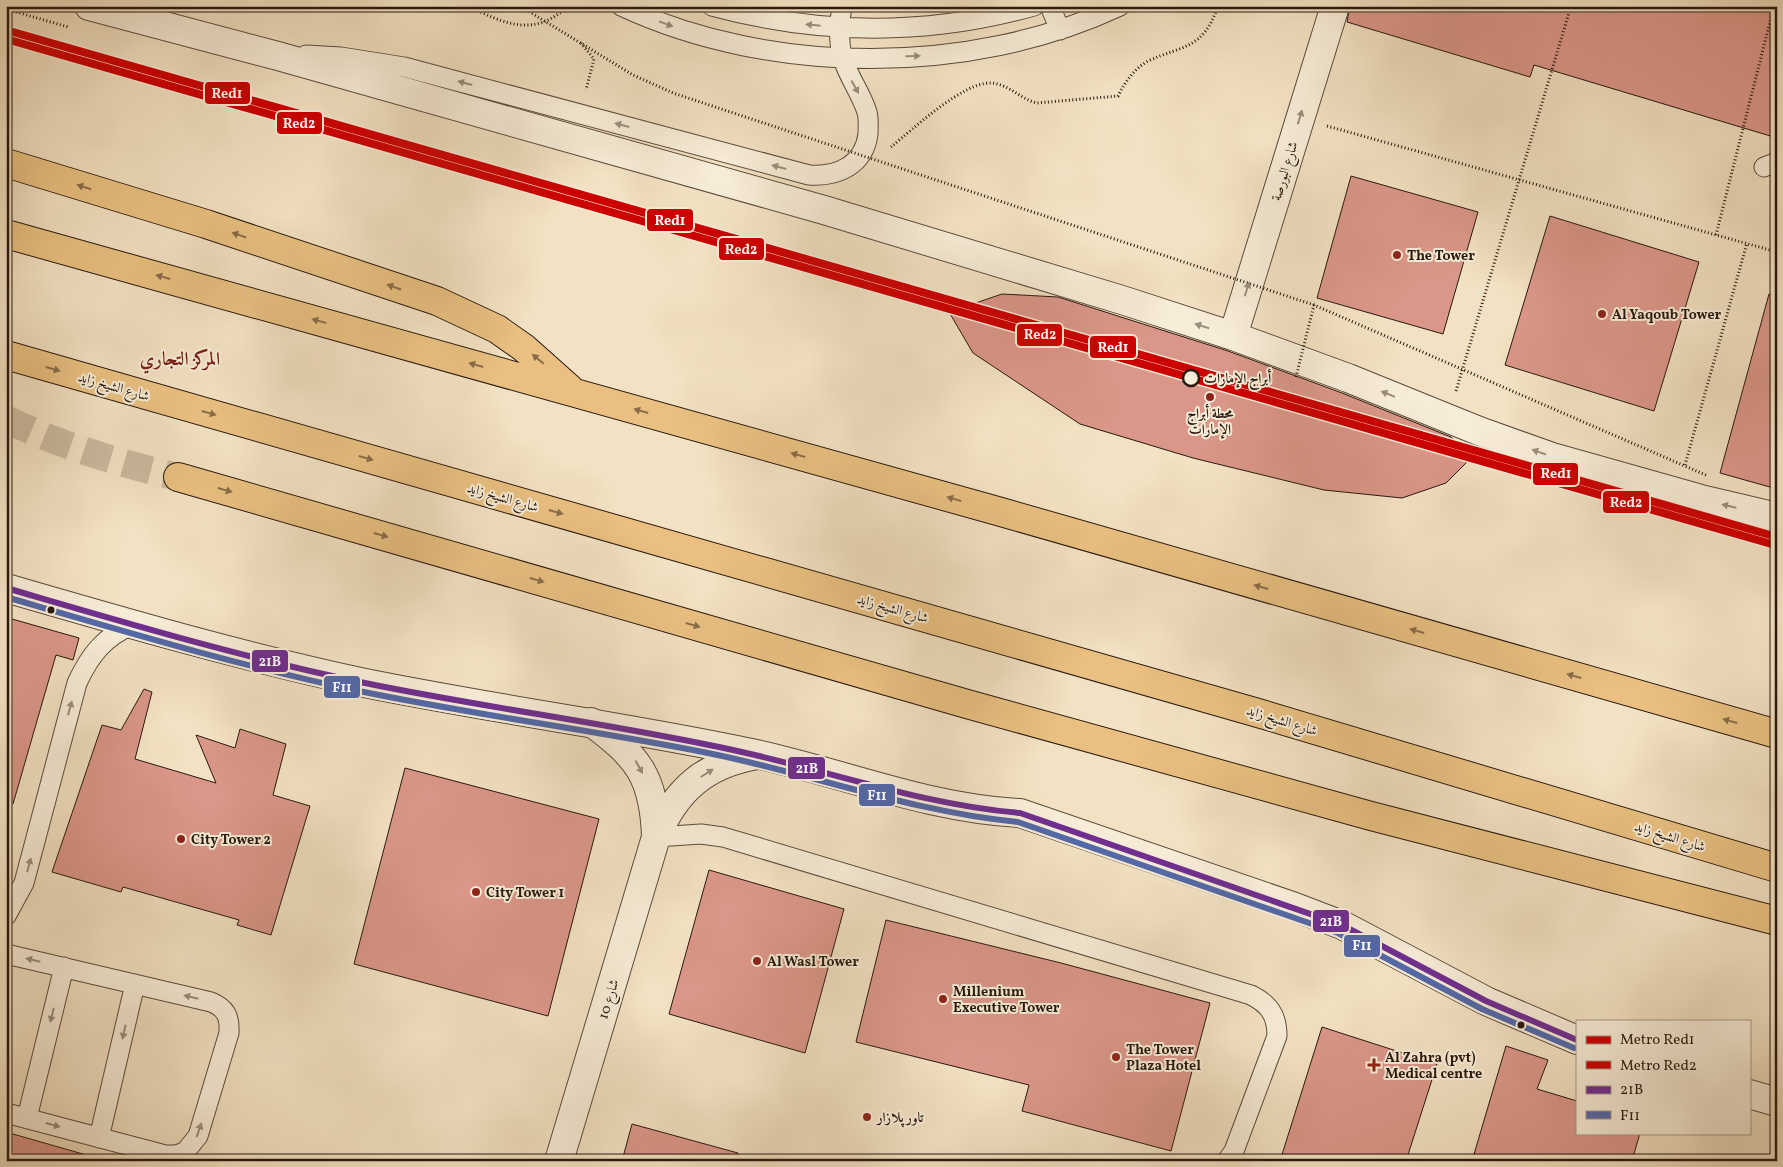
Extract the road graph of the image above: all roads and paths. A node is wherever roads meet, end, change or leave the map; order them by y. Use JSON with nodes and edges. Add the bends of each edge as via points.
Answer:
{"nodes":[{"id":1,"x":89,"y":6,"type":"edge"},
{"id":2,"x":468,"y":6,"type":"edge"},
{"id":3,"x":520,"y":6,"type":"edge"},
{"id":4,"x":568,"y":6,"type":"edge"},
{"id":5,"x":621,"y":6,"type":"edge"},
{"id":6,"x":712,"y":6,"type":"edge"},
{"id":7,"x":842,"y":6,"type":"edge"},
{"id":8,"x":1034,"y":6,"type":"edge"},
{"id":9,"x":1050,"y":6,"type":"edge"},
{"id":10,"x":1120,"y":6,"type":"edge"},
{"id":11,"x":1218,"y":6,"type":"edge"},
{"id":12,"x":1335,"y":6,"type":"edge"},
{"id":13,"x":1571,"y":6,"type":"edge"},
{"id":14,"x":1774,"y":6,"type":"edge"},
{"id":15,"x":839,"y":28,"type":"junction"},
{"id":16,"x":1060,"y":30,"type":"junction"},
{"id":17,"x":581,"y":43,"type":"junction"},
{"id":18,"x":278,"y":56,"type":"junction"},
{"id":19,"x":842,"y":58,"type":"junction"},
{"id":20,"x":586,"y":93,"type":"dead end"},
{"id":21,"x":1300,"y":119,"type":"junction"},
{"id":22,"x":890,"y":147,"type":"dead end"},
{"id":23,"x":882,"y":154,"type":"dead end"},
{"id":24,"x":874,"y":160,"type":"dead end"},
{"id":25,"x":6,"y":163,"type":"edge"},
{"id":26,"x":1520,"y":180,"type":"junction"},
{"id":27,"x":6,"y":234,"type":"edge"},
{"id":28,"x":1716,"y":235,"type":"junction"},
{"id":29,"x":1747,"y":244,"type":"junction"},
{"id":30,"x":1777,"y":252,"type":"edge"},
{"id":31,"x":1314,"y":305,"type":"junction"},
{"id":32,"x":1233,"y":336,"type":"junction"},
{"id":33,"x":6,"y":355,"type":"edge"},
{"id":34,"x":1296,"y":378,"type":"dead end"},
{"id":35,"x":573,"y":392,"type":"junction"},
{"id":36,"x":1456,"y":392,"type":"dead end"},
{"id":37,"x":1682,"y":475,"type":"dead end"},
{"id":38,"x":178,"y":476,"type":"tunnel mouth"},
{"id":39,"x":1708,"y":476,"type":"dead end"},
{"id":40,"x":1777,"y":517,"type":"edge"},
{"id":41,"x":6,"y":588,"type":"edge"},
{"id":42,"x":132,"y":624,"type":"junction"},
{"id":43,"x":590,"y":722,"type":"junction"},
{"id":44,"x":1777,"y":734,"type":"edge"},
{"id":45,"x":758,"y":755,"type":"junction"},
{"id":46,"x":656,"y":838,"type":"junction"},
{"id":47,"x":1777,"y":868,"type":"edge"},
{"id":48,"x":8,"y":912,"type":"edge"},
{"id":49,"x":1777,"y":921,"type":"edge"},
{"id":50,"x":6,"y":954,"type":"edge"},
{"id":51,"x":64,"y":967,"type":"junction"},
{"id":52,"x":135,"y":984,"type":"junction"},
{"id":53,"x":1576,"y":1040,"type":"edge"},
{"id":54,"x":1750,"y":1094,"type":"edge"},
{"id":55,"x":1777,"y":1102,"type":"edge"},
{"id":56,"x":6,"y":1113,"type":"edge"},
{"id":57,"x":27,"y":1118,"type":"junction"},
{"id":58,"x":99,"y":1138,"type":"junction"},
{"id":59,"x":559,"y":1161,"type":"edge"},
{"id":60,"x":1227,"y":1161,"type":"edge"}],
"edges":[{"from":1,"to":18,"type":"street"},
{"from":2,"to":4,"type":"path","via":[[494,19],[522,26],[542,24]]},
{"from":3,"to":17,"type":"path","bridge":true},
{"from":5,"to":19,"type":"lane","one_way":true,"via":[[670,26],[718,40],[786,53]]},
{"from":15,"to":6,"type":"lane","one_way":true,"via":[[775,21]]},
{"from":7,"to":15,"type":"lane"},
{"from":8,"to":15,"type":"lane","via":[[961,23],[926,27]]},
{"from":9,"to":16,"type":"lane"},
{"from":10,"to":16,"type":"lane"},
{"from":11,"to":22,"type":"path","via":[[1205,32],[1196,41],[1139,67],[1118,96],[1037,103],[1002,85],[980,84],[960,93]]},
{"from":21,"to":12,"type":"street","name":"شارع البورصة","one_way":true},
{"from":13,"to":26,"type":"path"},
{"from":14,"to":28,"type":"path"},
{"from":15,"to":19,"type":"lane"},
{"from":19,"to":16,"type":"lane","one_way":true,"via":[[926,56],[1012,44]]},
{"from":17,"to":20,"type":"path","via":[[594,60]]},
{"from":17,"to":31,"type":"path","bridge":true,"via":[[634,75],[694,100]]},
{"from":19,"to":18,"type":"lane","one_way":true,"via":[[868,113],[867,140],[861,156],[853,164],[839,173],[821,176],[404,67],[341,57]]},
{"from":32,"to":18,"type":"street","one_way":true,"via":[[824,210]]},
{"from":21,"to":26,"type":"path"},
{"from":32,"to":21,"type":"street","name":"شارع البورصة","one_way":true},
{"from":23,"to":24,"type":"path"},
{"from":35,"to":25,"type":"highway","one_way":true,"via":[[517,343],[437,300]]},
{"from":26,"to":28,"type":"path"},
{"from":26,"to":36,"type":"path"},
{"from":35,"to":27,"type":"highway","one_way":true},
{"from":28,"to":29,"type":"path"},
{"from":29,"to":30,"type":"path"},
{"from":29,"to":37,"type":"path"},
{"from":31,"to":34,"type":"path","bridge":true},
{"from":31,"to":39,"type":"path","bridge":true},
{"from":40,"to":32,"type":"street","one_way":true,"via":[[1552,457],[1479,432],[1348,378]]},
{"from":33,"to":47,"type":"highway","name":"شارع الشيخ زايد","one_way":true,"via":[[1258,713]]},
{"from":44,"to":35,"type":"highway","one_way":true},
{"from":38,"to":49,"type":"highway","one_way":true,"via":[[996,712],[1371,816]]},
{"from":41,"to":42,"type":"street"},
{"from":42,"to":43,"type":"street","via":[[255,658],[344,678]]},
{"from":48,"to":42,"type":"lane","one_way":true,"via":[[24,883],[77,682],[90,656],[102,642]]},
{"from":43,"to":45,"type":"street"},
{"from":43,"to":46,"type":"street","name":"شارع 10","one_way":true,"via":[[636,761],[652,798]]},
{"from":46,"to":45,"type":"street","name":"شارع 10","one_way":true,"via":[[674,802],[703,774],[729,762]]},
{"from":45,"to":53,"type":"street","via":[[956,804],[1020,813],[1295,907],[1342,925],[1486,1001]]},
{"from":46,"to":59,"type":"street","name":"شارع 10"},
{"from":46,"to":60,"type":"lane","via":[[693,834],[723,837],[1242,992],[1263,1001],[1277,1023],[1276,1036],[1234,1151]]},
{"from":51,"to":50,"type":"lane","one_way":true},
{"from":51,"to":52,"type":"lane"},
{"from":51,"to":57,"type":"lane","one_way":true},
{"from":52,"to":58,"type":"lane","one_way":true},
{"from":58,"to":52,"type":"lane","one_way":true,"via":[[165,1155],[185,1152],[198,1136],[229,1032],[227,1013],[220,1006]]},
{"from":54,"to":55,"type":"street"},
{"from":56,"to":57,"type":"lane"},
{"from":57,"to":58,"type":"lane","one_way":true}]}
